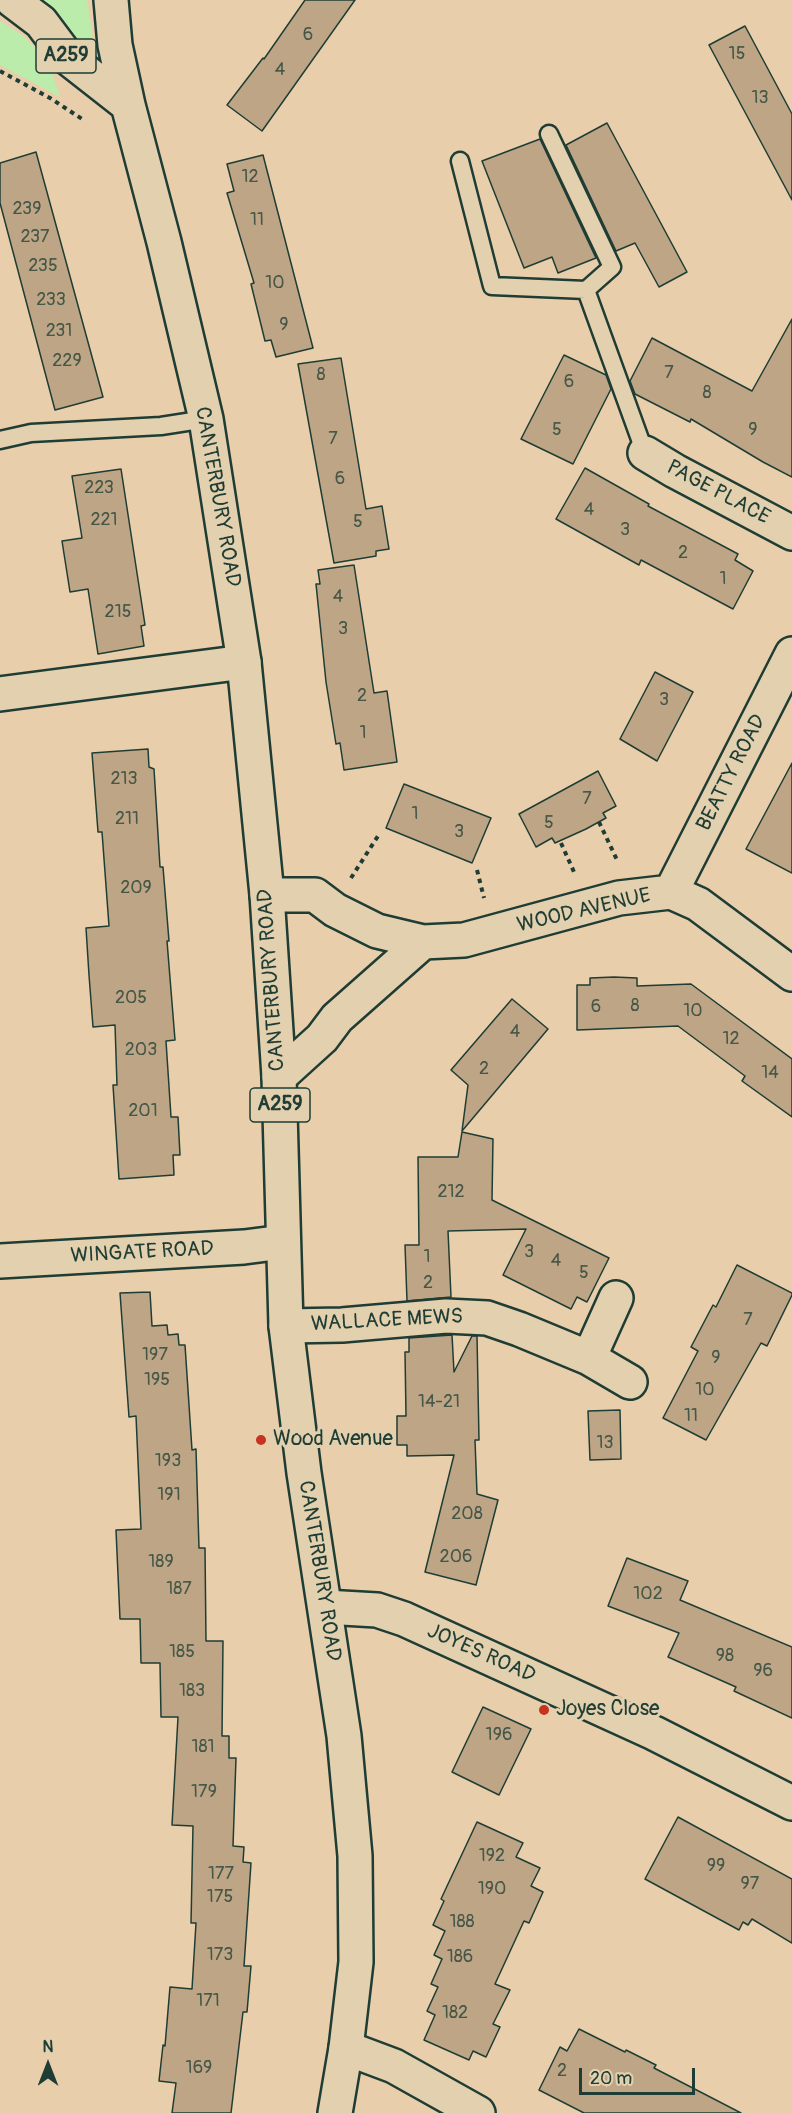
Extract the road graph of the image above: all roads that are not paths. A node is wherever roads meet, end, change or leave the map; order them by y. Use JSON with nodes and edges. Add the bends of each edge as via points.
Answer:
{"nodes":[{"id":1,"x":12,"y":0,"type":"edge"},
{"id":2,"x":111,"y":0,"type":"edge"},
{"id":3,"x":128,"y":105,"type":"junction"},
{"id":4,"x":549,"y":134,"type":"dead end"},
{"id":5,"x":459,"y":161,"type":"dead end"},
{"id":6,"x":586,"y":290,"type":"junction"},
{"id":7,"x":206,"y":419,"type":"junction"},
{"id":8,"x":0,"y":440,"type":"edge"},
{"id":9,"x":645,"y":453,"type":"joint"},
{"id":10,"x":792,"y":533,"type":"edge"},
{"id":11,"x":792,"y":654,"type":"edge"},
{"id":12,"x":244,"y":662,"type":"junction"},
{"id":13,"x":0,"y":694,"type":"edge"},
{"id":14,"x":671,"y":892,"type":"junction"},
{"id":15,"x":267,"y":896,"type":"junction"},
{"id":16,"x":423,"y":942,"type":"junction"},
{"id":17,"x":792,"y":974,"type":"edge"},
{"id":18,"x":279,"y":1077,"type":"junction"},
{"id":19,"x":283,"y":1242,"type":"junction"},
{"id":20,"x":0,"y":1261,"type":"edge"},
{"id":21,"x":616,"y":1298,"type":"dead end"},
{"id":22,"x":286,"y":1326,"type":"junction"},
{"id":23,"x":589,"y":1358,"type":"junction"},
{"id":24,"x":630,"y":1382,"type":"dead end"},
{"id":25,"x":325,"y":1607,"type":"junction"},
{"id":26,"x":792,"y":1803,"type":"edge"},
{"id":27,"x":346,"y":2048,"type":"junction"},
{"id":28,"x":335,"y":2113,"type":"edge"},
{"id":29,"x":478,"y":2113,"type":"edge"}],
"edges":[{"from":1,"to":3,"type":"main road","number":"A259","via":[[41,22],[68,58]]},
{"from":2,"to":3,"type":"main road","name":"CANTERBURY ROAD","number":"A259","via":[[115,45]]},
{"from":3,"to":7,"type":"main road","name":"CANTERBURY ROAD","number":"A259"},
{"from":4,"to":6,"type":"lane","via":[[612,267]]},
{"from":5,"to":6,"type":"lane","via":[[492,286]]},
{"from":6,"to":9,"type":"lane"},
{"from":7,"to":8,"type":"lane"},
{"from":7,"to":12,"type":"main road","name":"CANTERBURY ROAD","number":"A259"},
{"from":9,"to":10,"type":"main road","name":"PAGE PLACE"},
{"from":11,"to":14,"type":"main road","name":"BEATTY ROAD"},
{"from":12,"to":13,"type":"main road"},
{"from":12,"to":15,"type":"main road","name":"CANTERBURY ROAD","number":"A259"},
{"from":14,"to":16,"type":"main road","name":"WOOD AVENUE","via":[[619,898],[464,940]]},
{"from":14,"to":17,"type":"main road","name":"WOOD AVENUE","via":[[698,904]]},
{"from":15,"to":16,"type":"main road","name":"WOOD AVENUE","via":[[315,895],[377,931]]},
{"from":15,"to":18,"type":"main road","name":"CANTERBURY ROAD","number":"A259"},
{"from":16,"to":18,"type":"main road","via":[[337,1018],[322,1038]]},
{"from":18,"to":19,"type":"main road","name":"CANTERBURY ROAD","number":"A259"},
{"from":19,"to":20,"type":"main road","name":"WINGATE ROAD"},
{"from":19,"to":22,"type":"main road","name":"CANTERBURY ROAD","number":"A259"},
{"from":21,"to":23,"type":"main road"},
{"from":22,"to":23,"type":"main road","name":"WALLACE MEWS","via":[[446,1316],[487,1318]]},
{"from":22,"to":25,"type":"main road","name":"CANTERBURY ROAD","number":"A259","via":[[303,1473]]},
{"from":23,"to":24,"type":"main road","name":"WALLACE MEWS"},
{"from":25,"to":26,"type":"main road","name":"JOYES ROAD","via":[[377,1610],[404,1619],[654,1733]]},
{"from":25,"to":27,"type":"main road","name":"CANTERBURY ROAD","number":"A259","via":[[344,1736],[355,1856],[356,1962]]},
{"from":27,"to":28,"type":"main road","name":"CANTERBURY ROAD","number":"A259"},
{"from":27,"to":29,"type":"main road","via":[[394,2066]]}]}
